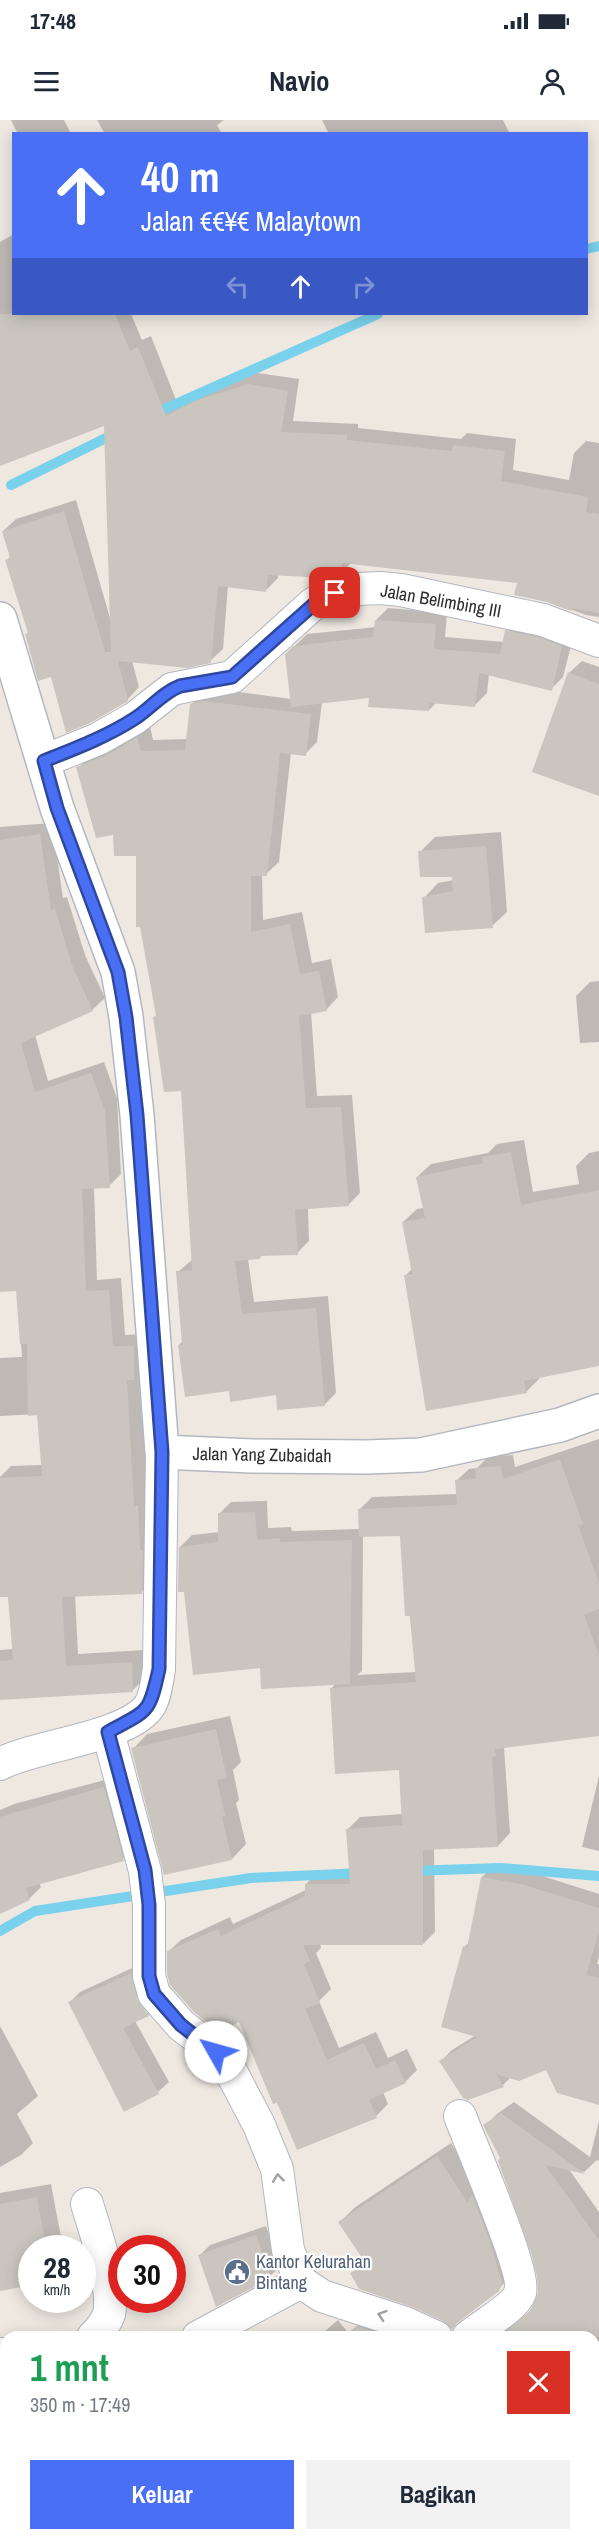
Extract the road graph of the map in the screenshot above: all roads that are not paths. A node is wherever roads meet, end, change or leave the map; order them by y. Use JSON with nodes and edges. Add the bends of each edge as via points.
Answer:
{"nodes":[{"id":1,"x":0,"y":619,"type":"edge"},
{"id":2,"x":599,"y":641,"type":"edge"},
{"id":3,"x":44,"y":761,"type":"junction"},
{"id":4,"x":599,"y":1411,"type":"edge"},
{"id":5,"x":162,"y":1452,"type":"junction"},
{"id":6,"x":108,"y":1732,"type":"junction"},
{"id":7,"x":0,"y":1764,"type":"edge"},
{"id":8,"x":460,"y":2116,"type":"dead end"},
{"id":9,"x":87,"y":2204,"type":"dead end"},
{"id":10,"x":301,"y":2282,"type":"junction"},
{"id":11,"x":97,"y":2331,"type":"edge"},
{"id":12,"x":209,"y":2331,"type":"edge"},
{"id":13,"x":423,"y":2331,"type":"edge"},
{"id":14,"x":476,"y":2331,"type":"edge"}],
"edges":[{"from":1,"to":3,"type":"street"},
{"from":2,"to":3,"type":"street","name":"Jalan Belimbing III","via":[[543,620],[401,590],[335,593],[314,604],[232,677],[172,689],[135,718],[98,739]]},
{"from":3,"to":5,"type":"street","via":[[57,808],[118,972],[126,1017]]},
{"from":4,"to":5,"type":"street","name":"Jalan Yang Zubaidah","via":[[560,1425],[421,1455]]},
{"from":5,"to":6,"type":"street","via":[[159,1669],[148,1707]]},
{"from":6,"to":7,"type":"street"},
{"from":10,"to":6,"type":"street","one_way":true,"via":[[288,2250],[277,2169],[259,2125],[226,2062],[181,2025],[154,1994],[149,1976],[145,1870]]},
{"from":8,"to":14,"type":"street","via":[[521,2282],[515,2301]]},
{"from":9,"to":11,"type":"street","via":[[110,2302],[108,2316]]},
{"from":10,"to":12,"type":"street"},
{"from":13,"to":10,"type":"street","one_way":true,"via":[[322,2296]]}]}
